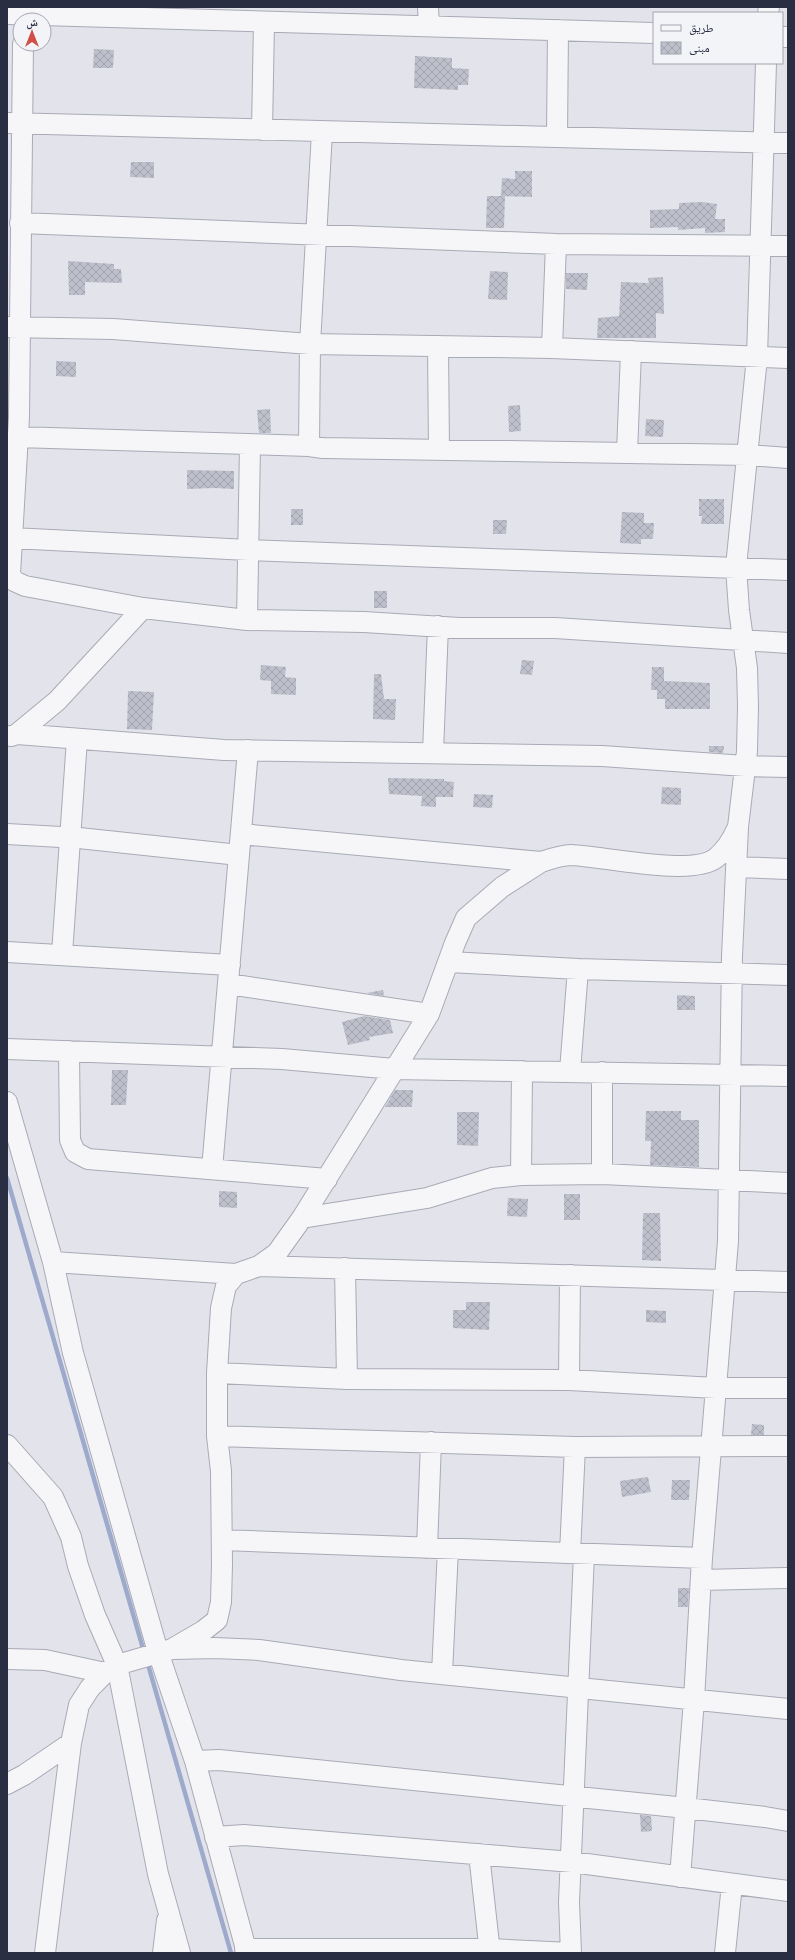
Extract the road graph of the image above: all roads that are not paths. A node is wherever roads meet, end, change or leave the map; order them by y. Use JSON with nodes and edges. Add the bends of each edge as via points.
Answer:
{"nodes":[{"id":1,"x":52,"y":15,"type":"edge"},
{"id":2,"x":428,"y":17,"type":"edge"},
{"id":3,"x":264,"y":22,"type":"junction"},
{"id":4,"x":558,"y":30,"type":"junction"},
{"id":5,"x":653,"y":33,"type":"edge"},
{"id":6,"x":22,"y":52,"type":"edge"},
{"id":7,"x":766,"y":64,"type":"edge"},
{"id":8,"x":14,"y":123,"type":"edge"},
{"id":9,"x":262,"y":130,"type":"junction"},
{"id":10,"x":322,"y":132,"type":"junction"},
{"id":11,"x":557,"y":137,"type":"junction"},
{"id":12,"x":764,"y":142,"type":"junction"},
{"id":13,"x":788,"y":143,"type":"edge"},
{"id":14,"x":20,"y":223,"type":"junction"},
{"id":15,"x":316,"y":234,"type":"junction"},
{"id":16,"x":556,"y":244,"type":"junction"},
{"id":17,"x":759,"y":245,"type":"junction"},
{"id":18,"x":788,"y":246,"type":"edge"},
{"id":19,"x":14,"y":327,"type":"edge"},
{"id":20,"x":310,"y":344,"type":"junction"},
{"id":21,"x":438,"y":346,"type":"junction"},
{"id":22,"x":552,"y":348,"type":"junction"},
{"id":23,"x":631,"y":352,"type":"junction"},
{"id":24,"x":757,"y":357,"type":"junction"},
{"id":25,"x":788,"y":358,"type":"edge"},
{"id":26,"x":17,"y":437,"type":"junction"},
{"id":27,"x":250,"y":445,"type":"junction"},
{"id":28,"x":308,"y":446,"type":"junction"},
{"id":29,"x":439,"y":450,"type":"junction"},
{"id":30,"x":627,"y":453,"type":"junction"},
{"id":31,"x":748,"y":455,"type":"junction"},
{"id":32,"x":788,"y":458,"type":"edge"},
{"id":33,"x":12,"y":538,"type":"junction"},
{"id":34,"x":248,"y":550,"type":"junction"},
{"id":35,"x":736,"y":567,"type":"junction"},
{"id":36,"x":788,"y":570,"type":"edge"},
{"id":37,"x":143,"y":608,"type":"junction"},
{"id":38,"x":247,"y":620,"type":"junction"},
{"id":39,"x":438,"y":626,"type":"junction"},
{"id":40,"x":744,"y":640,"type":"junction"},
{"id":41,"x":788,"y":643,"type":"edge"},
{"id":42,"x":12,"y":736,"type":"edge"},
{"id":43,"x":77,"y":739,"type":"junction"},
{"id":44,"x":248,"y":750,"type":"junction"},
{"id":45,"x":433,"y":752,"type":"junction"},
{"id":46,"x":746,"y":766,"type":"junction"},
{"id":47,"x":788,"y":767,"type":"edge"},
{"id":48,"x":738,"y":827,"type":"junction"},
{"id":49,"x":7,"y":834,"type":"edge"},
{"id":50,"x":241,"y":834,"type":"junction"},
{"id":51,"x":70,"y":837,"type":"junction"},
{"id":52,"x":239,"y":855,"type":"junction"},
{"id":53,"x":541,"y":862,"type":"junction"},
{"id":54,"x":736,"y":867,"type":"junction"},
{"id":55,"x":788,"y":869,"type":"edge"},
{"id":56,"x":7,"y":952,"type":"edge"},
{"id":57,"x":62,"y":954,"type":"junction"},
{"id":58,"x":449,"y":962,"type":"junction"},
{"id":59,"x":230,"y":965,"type":"junction"},
{"id":60,"x":578,"y":969,"type":"junction"},
{"id":61,"x":732,"y":973,"type":"junction"},
{"id":62,"x":788,"y":975,"type":"edge"},
{"id":63,"x":228,"y":984,"type":"junction"},
{"id":64,"x":429,"y":1014,"type":"junction"},
{"id":65,"x":7,"y":1048,"type":"edge"},
{"id":66,"x":69,"y":1051,"type":"junction"},
{"id":67,"x":222,"y":1056,"type":"junction"},
{"id":68,"x":394,"y":1069,"type":"junction"},
{"id":69,"x":522,"y":1071,"type":"junction"},
{"id":70,"x":570,"y":1072,"type":"junction"},
{"id":71,"x":602,"y":1072,"type":"junction"},
{"id":72,"x":730,"y":1074,"type":"junction"},
{"id":73,"x":788,"y":1076,"type":"edge"},
{"id":74,"x":7,"y":1102,"type":"edge"},
{"id":75,"x":212,"y":1169,"type":"junction"},
{"id":76,"x":602,"y":1174,"type":"junction"},
{"id":77,"x":521,"y":1175,"type":"junction"},
{"id":78,"x":327,"y":1179,"type":"junction"},
{"id":79,"x":728,"y":1181,"type":"junction"},
{"id":80,"x":788,"y":1183,"type":"edge"},
{"id":81,"x":302,"y":1218,"type":"junction"},
{"id":82,"x":53,"y":1262,"type":"junction"},
{"id":83,"x":259,"y":1266,"type":"junction"},
{"id":84,"x":345,"y":1268,"type":"junction"},
{"id":85,"x":236,"y":1274,"type":"junction"},
{"id":86,"x":570,"y":1275,"type":"junction"},
{"id":87,"x":725,"y":1279,"type":"junction"},
{"id":88,"x":788,"y":1282,"type":"edge"},
{"id":89,"x":217,"y":1373,"type":"junction"},
{"id":90,"x":347,"y":1379,"type":"junction"},
{"id":91,"x":569,"y":1380,"type":"junction"},
{"id":92,"x":716,"y":1388,"type":"junction"},
{"id":93,"x":788,"y":1388,"type":"edge"},
{"id":94,"x":217,"y":1436,"type":"junction"},
{"id":95,"x":431,"y":1442,"type":"junction"},
{"id":96,"x":7,"y":1445,"type":"edge"},
{"id":97,"x":712,"y":1445,"type":"junction"},
{"id":98,"x":788,"y":1446,"type":"edge"},
{"id":99,"x":575,"y":1447,"type":"junction"},
{"id":100,"x":222,"y":1540,"type":"junction"},
{"id":101,"x":427,"y":1548,"type":"junction"},
{"id":102,"x":448,"y":1549,"type":"junction"},
{"id":103,"x":577,"y":1553,"type":"junction"},
{"id":104,"x":702,"y":1558,"type":"junction"},
{"id":105,"x":788,"y":1578,"type":"edge"},
{"id":106,"x":701,"y":1580,"type":"junction"},
{"id":107,"x":165,"y":1651,"type":"junction"},
{"id":108,"x":7,"y":1659,"type":"edge"},
{"id":109,"x":111,"y":1669,"type":"junction"},
{"id":110,"x":442,"y":1673,"type":"junction"},
{"id":111,"x":579,"y":1689,"type":"junction"},
{"id":112,"x":694,"y":1700,"type":"junction"},
{"id":113,"x":788,"y":1709,"type":"edge"},
{"id":114,"x":71,"y":1743,"type":"junction"},
{"id":115,"x":195,"y":1761,"type":"junction"},
{"id":116,"x":7,"y":1784,"type":"edge"},
{"id":117,"x":574,"y":1797,"type":"junction"},
{"id":118,"x":686,"y":1808,"type":"junction"},
{"id":119,"x":788,"y":1821,"type":"edge"},
{"id":120,"x":215,"y":1836,"type":"junction"},
{"id":121,"x":479,"y":1854,"type":"junction"},
{"id":122,"x":572,"y":1862,"type":"junction"},
{"id":123,"x":680,"y":1877,"type":"junction"},
{"id":124,"x":732,"y":1884,"type":"junction"},
{"id":125,"x":788,"y":1891,"type":"edge"},
{"id":126,"x":169,"y":1912,"type":"junction"},
{"id":127,"x":246,"y":1951,"type":"edge"},
{"id":128,"x":490,"y":1951,"type":"edge"},
{"id":129,"x":45,"y":1953,"type":"edge"},
{"id":130,"x":163,"y":1953,"type":"edge"},
{"id":131,"x":180,"y":1953,"type":"edge"},
{"id":132,"x":571,"y":1953,"type":"edge"},
{"id":133,"x":725,"y":1953,"type":"edge"}],
"edges":[{"from":1,"to":3,"type":"street"},
{"from":2,"to":3,"type":"street"},
{"from":2,"to":4,"type":"street"},
{"from":3,"to":9,"type":"street"},
{"from":4,"to":5,"type":"street"},
{"from":4,"to":11,"type":"street"},
{"from":6,"to":8,"type":"street"},
{"from":7,"to":12,"type":"street"},
{"from":8,"to":9,"type":"street"},
{"from":8,"to":14,"type":"street"},
{"from":9,"to":10,"type":"street"},
{"from":10,"to":11,"type":"street"},
{"from":10,"to":15,"type":"street"},
{"from":11,"to":12,"type":"street"},
{"from":12,"to":13,"type":"street"},
{"from":12,"to":17,"type":"street"},
{"from":14,"to":15,"type":"street"},
{"from":14,"to":19,"type":"street"},
{"from":15,"to":16,"type":"street"},
{"from":15,"to":20,"type":"street"},
{"from":16,"to":17,"type":"street"},
{"from":16,"to":22,"type":"street"},
{"from":17,"to":18,"type":"street"},
{"from":17,"to":24,"type":"street"},
{"from":19,"to":20,"type":"street","via":[[112,329]]},
{"from":19,"to":26,"type":"street"},
{"from":20,"to":21,"type":"street"},
{"from":20,"to":28,"type":"street"},
{"from":21,"to":22,"type":"street"},
{"from":21,"to":29,"type":"street"},
{"from":22,"to":23,"type":"street"},
{"from":23,"to":24,"type":"street"},
{"from":23,"to":30,"type":"street"},
{"from":24,"to":25,"type":"street"},
{"from":24,"to":31,"type":"street"},
{"from":26,"to":27,"type":"street"},
{"from":26,"to":33,"type":"street"},
{"from":27,"to":28,"type":"street"},
{"from":27,"to":34,"type":"street"},
{"from":28,"to":29,"type":"street"},
{"from":29,"to":30,"type":"street"},
{"from":30,"to":31,"type":"street"},
{"from":31,"to":32,"type":"street"},
{"from":31,"to":35,"type":"street","via":[[736,547]]},
{"from":33,"to":34,"type":"street"},
{"from":33,"to":37,"type":"street","via":[[10,574],[14,581],[25,586]]},
{"from":34,"to":35,"type":"street"},
{"from":34,"to":38,"type":"street"},
{"from":35,"to":36,"type":"street"},
{"from":35,"to":40,"type":"street"},
{"from":37,"to":38,"type":"street"},
{"from":37,"to":42,"type":"street","via":[[57,701]]},
{"from":38,"to":39,"type":"street"},
{"from":39,"to":40,"type":"street","via":[[555,628]]},
{"from":39,"to":45,"type":"street"},
{"from":40,"to":41,"type":"street"},
{"from":40,"to":46,"type":"street","via":[[748,706]]},
{"from":42,"to":43,"type":"street"},
{"from":43,"to":44,"type":"street"},
{"from":43,"to":51,"type":"street"},
{"from":44,"to":45,"type":"street"},
{"from":44,"to":50,"type":"street"},
{"from":45,"to":46,"type":"street","via":[[602,756]]},
{"from":46,"to":47,"type":"street"},
{"from":46,"to":48,"type":"street"},
{"from":48,"to":53,"type":"street","via":[[730,844],[715,859],[694,865],[656,865],[569,855]]},
{"from":48,"to":54,"type":"street"},
{"from":49,"to":51,"type":"street"},
{"from":50,"to":52,"type":"street"},
{"from":50,"to":53,"type":"street"},
{"from":51,"to":52,"type":"street"},
{"from":51,"to":57,"type":"street"},
{"from":52,"to":59,"type":"street"},
{"from":53,"to":58,"type":"street","via":[[502,887],[466,918]]},
{"from":54,"to":55,"type":"street"},
{"from":54,"to":61,"type":"street"},
{"from":56,"to":57,"type":"street"},
{"from":57,"to":59,"type":"street"},
{"from":58,"to":60,"type":"street"},
{"from":58,"to":64,"type":"street"},
{"from":59,"to":63,"type":"street"},
{"from":60,"to":61,"type":"street"},
{"from":60,"to":70,"type":"street"},
{"from":61,"to":62,"type":"street"},
{"from":61,"to":72,"type":"street"},
{"from":63,"to":64,"type":"street"},
{"from":63,"to":67,"type":"street"},
{"from":64,"to":68,"type":"street"},
{"from":65,"to":66,"type":"street"},
{"from":66,"to":67,"type":"street"},
{"from":66,"to":75,"type":"street","via":[[70,1140],[75,1152],[88,1159]]},
{"from":67,"to":68,"type":"street"},
{"from":67,"to":75,"type":"street"},
{"from":68,"to":69,"type":"street"},
{"from":68,"to":78,"type":"street"},
{"from":69,"to":70,"type":"street"},
{"from":69,"to":77,"type":"street"},
{"from":70,"to":71,"type":"street"},
{"from":71,"to":72,"type":"street"},
{"from":71,"to":76,"type":"street"},
{"from":72,"to":73,"type":"street"},
{"from":72,"to":79,"type":"street"},
{"from":74,"to":82,"type":"street"},
{"from":75,"to":78,"type":"street"},
{"from":76,"to":77,"type":"street"},
{"from":76,"to":79,"type":"street"},
{"from":77,"to":81,"type":"street","via":[[492,1178],[427,1198]]},
{"from":78,"to":81,"type":"street"},
{"from":79,"to":80,"type":"street"},
{"from":79,"to":87,"type":"street"},
{"from":81,"to":83,"type":"street","via":[[277,1253]]},
{"from":82,"to":85,"type":"street"},
{"from":82,"to":107,"type":"street","via":[[73,1353]]},
{"from":83,"to":84,"type":"street"},
{"from":83,"to":85,"type":"street"},
{"from":84,"to":86,"type":"street"},
{"from":84,"to":90,"type":"street"},
{"from":85,"to":89,"type":"street","via":[[226,1286],[221,1308]]},
{"from":86,"to":87,"type":"street"},
{"from":86,"to":91,"type":"street"},
{"from":87,"to":88,"type":"street"},
{"from":87,"to":92,"type":"street"},
{"from":89,"to":90,"type":"street"},
{"from":89,"to":94,"type":"street"},
{"from":90,"to":91,"type":"street"},
{"from":91,"to":92,"type":"street"},
{"from":92,"to":93,"type":"street"},
{"from":92,"to":97,"type":"street"},
{"from":94,"to":95,"type":"street"},
{"from":94,"to":100,"type":"street","via":[[221,1470]]},
{"from":95,"to":99,"type":"street"},
{"from":95,"to":101,"type":"street"},
{"from":96,"to":109,"type":"street","via":[[53,1497],[71,1537]]},
{"from":97,"to":98,"type":"street"},
{"from":97,"to":99,"type":"street"},
{"from":97,"to":104,"type":"street"},
{"from":99,"to":103,"type":"street"},
{"from":100,"to":101,"type":"street"},
{"from":100,"to":107,"type":"street","via":[[221,1602],[217,1620],[203,1631]]},
{"from":101,"to":102,"type":"street"},
{"from":102,"to":103,"type":"street"},
{"from":102,"to":110,"type":"street"},
{"from":103,"to":104,"type":"street"},
{"from":103,"to":111,"type":"street"},
{"from":104,"to":106,"type":"street"},
{"from":105,"to":106,"type":"street"},
{"from":106,"to":112,"type":"street"},
{"from":107,"to":109,"type":"street"},
{"from":107,"to":110,"type":"street","via":[[215,1648],[259,1650],[401,1670]]},
{"from":107,"to":115,"type":"street"},
{"from":108,"to":109,"type":"street","via":[[45,1660]]},
{"from":109,"to":114,"type":"street","via":[[90,1688],[79,1705]]},
{"from":109,"to":126,"type":"street"},
{"from":110,"to":111,"type":"street"},
{"from":111,"to":112,"type":"street"},
{"from":111,"to":117,"type":"street"},
{"from":112,"to":113,"type":"street"},
{"from":112,"to":118,"type":"street"},
{"from":114,"to":116,"type":"street"},
{"from":114,"to":129,"type":"street"},
{"from":115,"to":117,"type":"street","via":[[219,1760]]},
{"from":115,"to":120,"type":"street"},
{"from":117,"to":118,"type":"street"},
{"from":117,"to":122,"type":"street"},
{"from":118,"to":119,"type":"street","via":[[765,1816]]},
{"from":118,"to":123,"type":"street"},
{"from":120,"to":121,"type":"street","via":[[244,1835]]},
{"from":120,"to":127,"type":"street"},
{"from":121,"to":122,"type":"street"},
{"from":121,"to":128,"type":"street"},
{"from":122,"to":123,"type":"street"},
{"from":122,"to":132,"type":"street","via":[[569,1902]]},
{"from":123,"to":124,"type":"street"},
{"from":124,"to":125,"type":"street"},
{"from":124,"to":133,"type":"street"},
{"from":126,"to":130,"type":"street"},
{"from":126,"to":131,"type":"street"},
{"from":127,"to":128,"type":"street"},
{"from":128,"to":132,"type":"street"}]}
